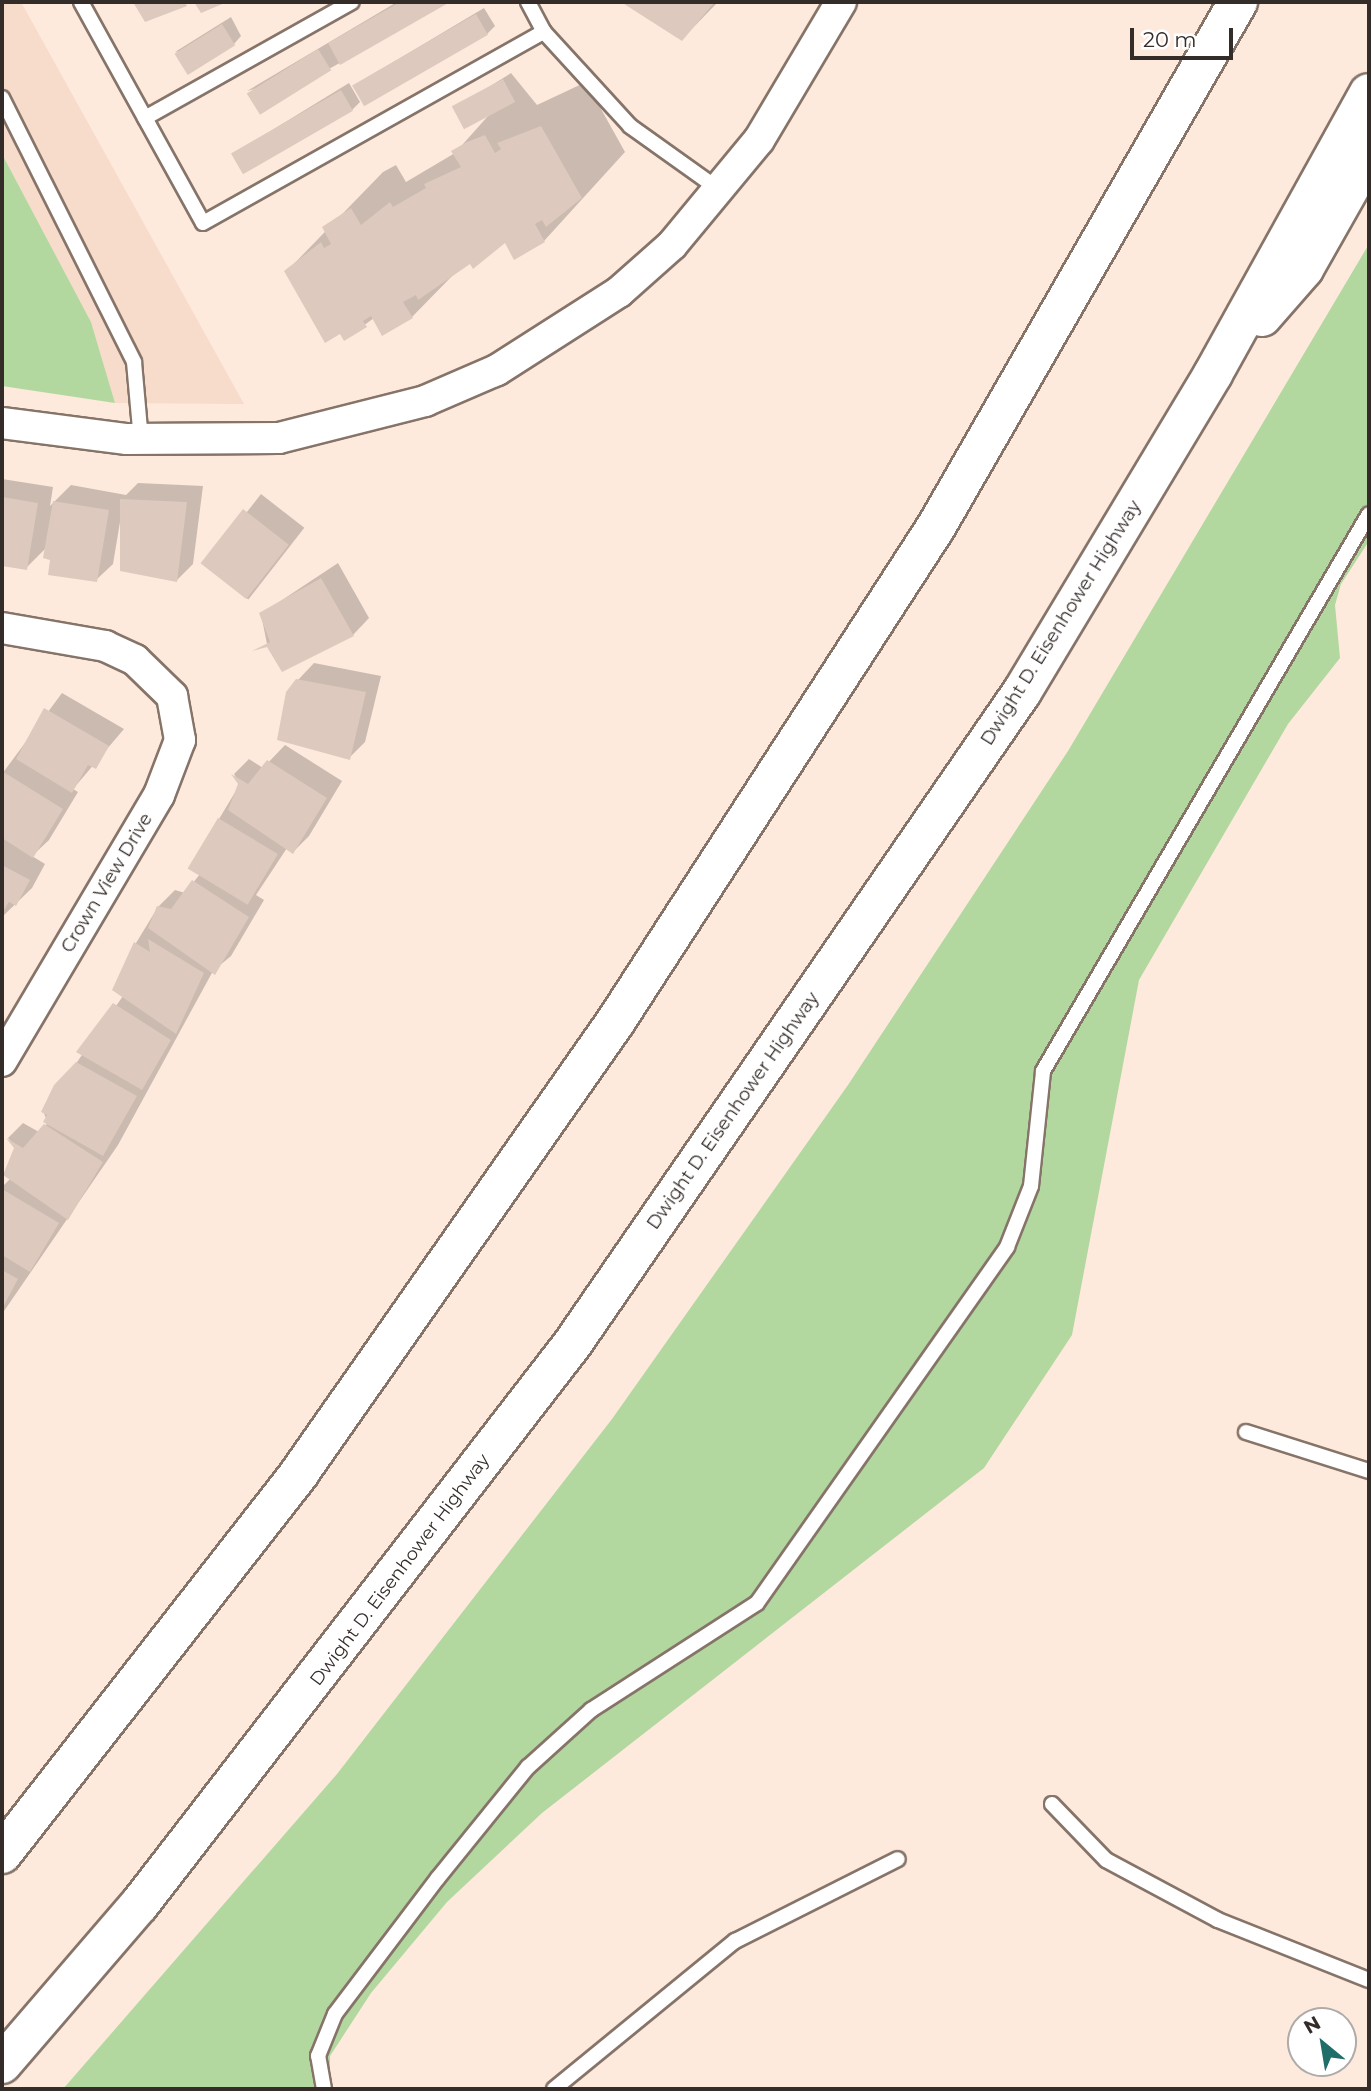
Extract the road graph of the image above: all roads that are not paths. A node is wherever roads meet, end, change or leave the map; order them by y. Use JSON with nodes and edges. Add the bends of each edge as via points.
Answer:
{"nodes":[{"id":1,"x":81,"y":2,"type":"edge"},
{"id":2,"x":352,"y":2,"type":"edge"},
{"id":3,"x":527,"y":2,"type":"edge"},
{"id":4,"x":841,"y":2,"type":"edge"},
{"id":5,"x":1238,"y":2,"type":"edge"},
{"id":6,"x":544,"y":32,"type":"junction"},
{"id":7,"x":1369,"y":93,"type":"edge"},
{"id":8,"x":2,"y":98,"type":"edge"},
{"id":9,"x":145,"y":118,"type":"junction"},
{"id":10,"x":1369,"y":154,"type":"edge"},
{"id":11,"x":721,"y":191,"type":"junction"},
{"id":12,"x":1213,"y":374,"type":"junction"},
{"id":13,"x":2,"y":423,"type":"edge"},
{"id":14,"x":141,"y":440,"type":"junction"},
{"id":15,"x":1369,"y":513,"type":"edge"},
{"id":16,"x":2,"y":628,"type":"edge"},
{"id":17,"x":2,"y":1061,"type":"edge"},
{"id":18,"x":1246,"y":1432,"type":"dead end"},
{"id":19,"x":1369,"y":1472,"type":"edge"},
{"id":20,"x":1052,"y":1804,"type":"dead end"},
{"id":21,"x":2,"y":1854,"type":"edge"},
{"id":22,"x":898,"y":1859,"type":"dead end"},
{"id":23,"x":1369,"y":1980,"type":"edge"},
{"id":24,"x":2,"y":2064,"type":"edge"},
{"id":25,"x":324,"y":2089,"type":"edge"},
{"id":26,"x":554,"y":2089,"type":"edge"}],
"edges":[{"from":1,"to":9,"type":"lane"},
{"from":2,"to":9,"type":"lane"},
{"from":3,"to":6,"type":"lane"},
{"from":4,"to":11,"type":"street"},
{"from":5,"to":21,"type":"highway","via":[[936,527],[616,1021],[300,1472]]},
{"from":6,"to":9,"type":"lane","via":[[203,223]]},
{"from":6,"to":11,"type":"lane","via":[[630,126]]},
{"from":7,"to":12,"type":"highway","name":"Dwight D. Eisenhower Highway"},
{"from":8,"to":14,"type":"lane","via":[[134,362]]},
{"from":10,"to":12,"type":"highway","via":[[1304,269]]},
{"from":11,"to":14,"type":"street","via":[[619,292],[497,370],[425,401],[279,438]]},
{"from":12,"to":24,"type":"highway","name":"Dwight D. Eisenhower Highway","via":[[1021,692],[573,1343],[139,1905]]},
{"from":13,"to":14,"type":"street"},
{"from":15,"to":25,"type":"lane","via":[[1043,1071],[1031,1186],[1007,1247],[757,1603],[591,1710],[528,1767],[462,1848],[335,2014],[318,2056]]},
{"from":16,"to":17,"type":"street","name":"Crown View Drive","via":[[105,646],[155,674],[172,696],[180,740],[159,795]]},
{"from":18,"to":19,"type":"lane"},
{"from":20,"to":23,"type":"lane","via":[[1106,1860],[1218,1920]]},
{"from":22,"to":26,"type":"lane","via":[[735,1941]]}]}
